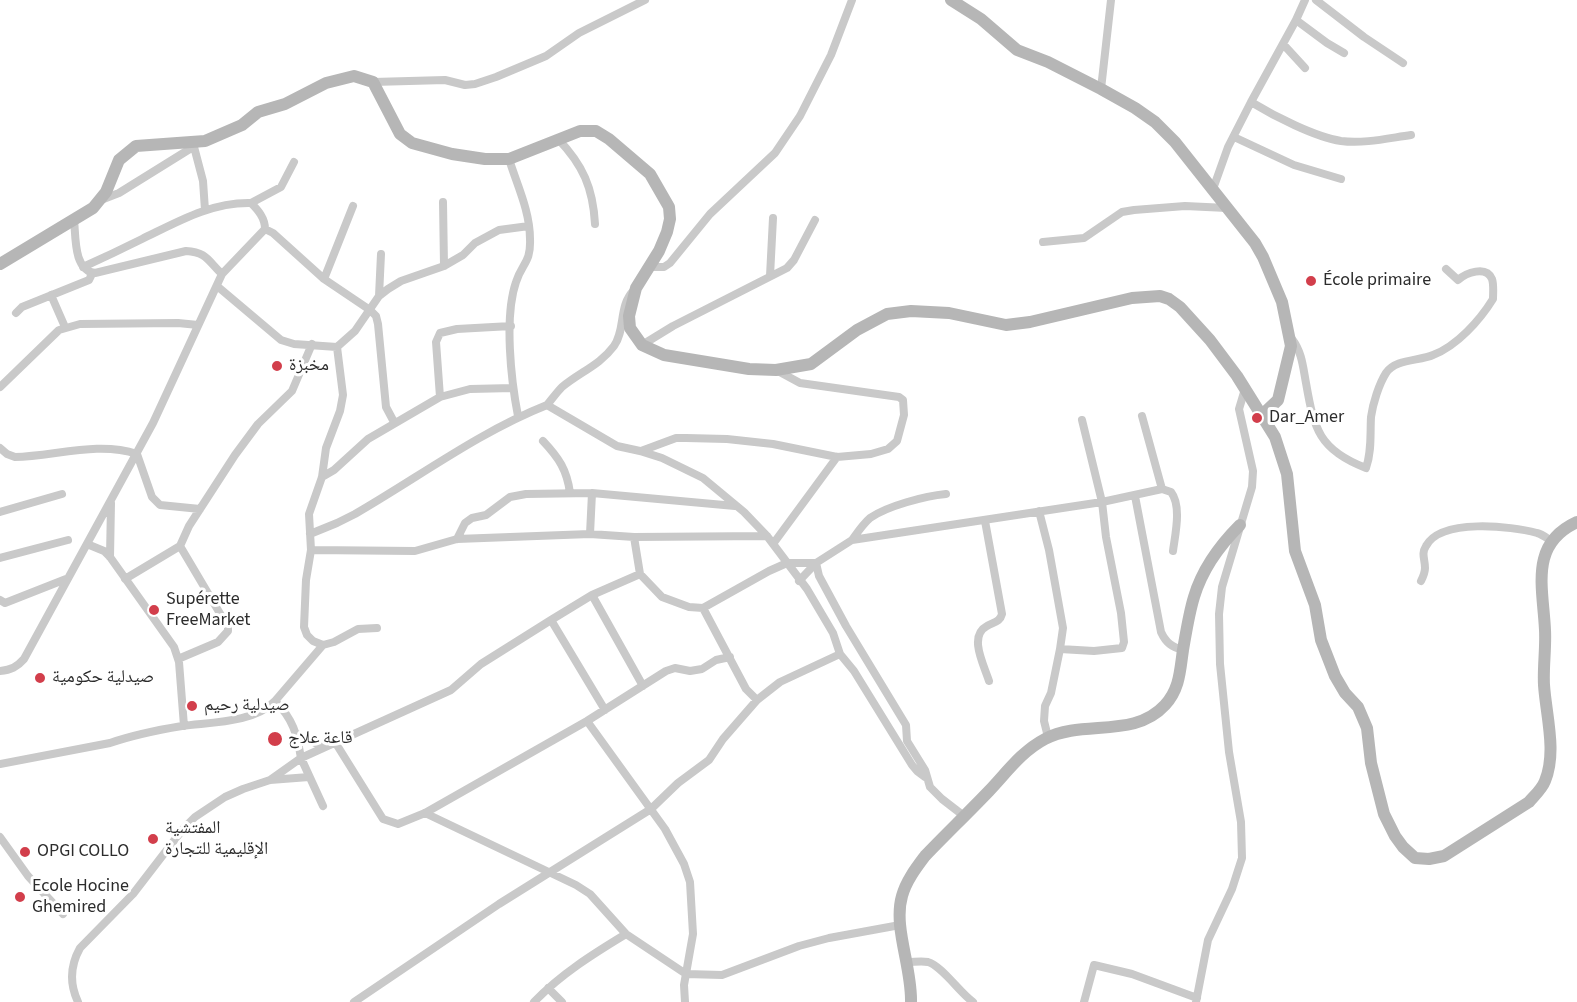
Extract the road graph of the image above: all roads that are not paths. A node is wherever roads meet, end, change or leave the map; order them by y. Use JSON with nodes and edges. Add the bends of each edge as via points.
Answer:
{"nodes":[{"id":1,"x":645,"y":0,"type":"edge"},
{"id":2,"x":852,"y":0,"type":"edge"},
{"id":3,"x":951,"y":0,"type":"edge"},
{"id":4,"x":1111,"y":0,"type":"edge"},
{"id":5,"x":1305,"y":0,"type":"edge"},
{"id":6,"x":1316,"y":0,"type":"edge"},
{"id":7,"x":1296,"y":20,"type":"junction"},
{"id":8,"x":1283,"y":44,"type":"junction"},
{"id":9,"x":1344,"y":53,"type":"dead end"},
{"id":10,"x":1403,"y":63,"type":"dead end"},
{"id":11,"x":1305,"y":68,"type":"dead end"},
{"id":12,"x":373,"y":82,"type":"junction"},
{"id":13,"x":1101,"y":89,"type":"junction"},
{"id":14,"x":1251,"y":102,"type":"junction"},
{"id":15,"x":1411,"y":135,"type":"dead end"},
{"id":16,"x":1234,"y":137,"type":"junction"},
{"id":17,"x":558,"y":139,"type":"junction"},
{"id":18,"x":193,"y":145,"type":"junction"},
{"id":19,"x":509,"y":159,"type":"junction"},
{"id":20,"x":294,"y":162,"type":"dead end"},
{"id":21,"x":1341,"y":179,"type":"dead end"},
{"id":22,"x":1213,"y":189,"type":"junction"},
{"id":23,"x":101,"y":200,"type":"junction"},
{"id":24,"x":251,"y":202,"type":"junction"},
{"id":25,"x":443,"y":202,"type":"dead end"},
{"id":26,"x":354,"y":206,"type":"dead end"},
{"id":27,"x":1227,"y":208,"type":"junction"},
{"id":28,"x":205,"y":210,"type":"junction"},
{"id":29,"x":773,"y":218,"type":"dead end"},
{"id":30,"x":74,"y":220,"type":"junction"},
{"id":31,"x":815,"y":220,"type":"dead end"},
{"id":32,"x":595,"y":224,"type":"dead end"},
{"id":33,"x":529,"y":226,"type":"junction"},
{"id":34,"x":265,"y":229,"type":"junction"},
{"id":35,"x":1043,"y":242,"type":"dead end"},
{"id":36,"x":381,"y":254,"type":"dead end"},
{"id":37,"x":0,"y":264,"type":"edge"},
{"id":38,"x":444,"y":266,"type":"junction"},
{"id":39,"x":651,"y":267,"type":"junction"},
{"id":40,"x":1446,"y":269,"type":"dead end"},
{"id":41,"x":86,"y":270,"type":"junction"},
{"id":42,"x":222,"y":274,"type":"junction"},
{"id":43,"x":770,"y":276,"type":"junction"},
{"id":44,"x":324,"y":279,"type":"junction"},
{"id":45,"x":216,"y":286,"type":"junction"},
{"id":46,"x":636,"y":288,"type":"junction"},
{"id":47,"x":51,"y":295,"type":"junction"},
{"id":48,"x":379,"y":296,"type":"junction"},
{"id":49,"x":370,"y":310,"type":"junction"},
{"id":50,"x":16,"y":313,"type":"dead end"},
{"id":51,"x":198,"y":325,"type":"junction"},
{"id":52,"x":511,"y":326,"type":"junction"},
{"id":53,"x":65,"y":327,"type":"junction"},
{"id":54,"x":1288,"y":333,"type":"junction"},
{"id":55,"x":312,"y":344,"type":"junction"},
{"id":56,"x":642,"y":345,"type":"junction"},
{"id":57,"x":338,"y":347,"type":"junction"},
{"id":58,"x":776,"y":370,"type":"junction"},
{"id":59,"x":0,"y":387,"type":"edge"},
{"id":60,"x":513,"y":388,"type":"junction"},
{"id":61,"x":1245,"y":389,"type":"junction"},
{"id":62,"x":440,"y":396,"type":"junction"},
{"id":63,"x":547,"y":405,"type":"junction"},
{"id":64,"x":1262,"y":415,"type":"junction"},
{"id":65,"x":518,"y":416,"type":"junction"},
{"id":66,"x":1142,"y":416,"type":"dead end"},
{"id":67,"x":1082,"y":420,"type":"dead end"},
{"id":68,"x":394,"y":422,"type":"junction"},
{"id":69,"x":543,"y":441,"type":"dead end"},
{"id":70,"x":4,"y":451,"type":"edge"},
{"id":71,"x":640,"y":451,"type":"junction"},
{"id":72,"x":137,"y":454,"type":"junction"},
{"id":73,"x":837,"y":458,"type":"junction"},
{"id":74,"x":0,"y":463,"type":"edge"},
{"id":75,"x":322,"y":477,"type":"junction"},
{"id":76,"x":1162,"y":489,"type":"junction"},
{"id":77,"x":592,"y":493,"type":"junction"},
{"id":78,"x":62,"y":494,"type":"dead end"},
{"id":79,"x":570,"y":494,"type":"junction"},
{"id":80,"x":946,"y":495,"type":"dead end"},
{"id":81,"x":1135,"y":496,"type":"junction"},
{"id":82,"x":1102,"y":502,"type":"junction"},
{"id":83,"x":111,"y":503,"type":"junction"},
{"id":84,"x":735,"y":507,"type":"junction"},
{"id":85,"x":200,"y":509,"type":"junction"},
{"id":86,"x":1039,"y":511,"type":"junction"},
{"id":87,"x":0,"y":512,"type":"edge"},
{"id":88,"x":985,"y":521,"type":"junction"},
{"id":89,"x":1577,"y":522,"type":"edge"},
{"id":90,"x":1240,"y":525,"type":"junction"},
{"id":91,"x":310,"y":534,"type":"junction"},
{"id":92,"x":590,"y":534,"type":"junction"},
{"id":93,"x":767,"y":536,"type":"junction"},
{"id":94,"x":634,"y":537,"type":"junction"},
{"id":95,"x":457,"y":539,"type":"junction"},
{"id":96,"x":68,"y":540,"type":"dead end"},
{"id":97,"x":852,"y":540,"type":"junction"},
{"id":98,"x":1553,"y":542,"type":"junction"},
{"id":99,"x":87,"y":544,"type":"junction"},
{"id":100,"x":773,"y":544,"type":"junction"},
{"id":101,"x":180,"y":546,"type":"junction"},
{"id":102,"x":311,"y":550,"type":"junction"},
{"id":103,"x":1173,"y":551,"type":"dead end"},
{"id":104,"x":110,"y":557,"type":"junction"},
{"id":105,"x":0,"y":558,"type":"edge"},
{"id":106,"x":816,"y":562,"type":"junction"},
{"id":107,"x":787,"y":563,"type":"junction"},
{"id":108,"x":640,"y":574,"type":"junction"},
{"id":109,"x":66,"y":579,"type":"junction"},
{"id":110,"x":125,"y":579,"type":"junction"},
{"id":111,"x":799,"y":581,"type":"junction"},
{"id":112,"x":1421,"y":581,"type":"dead end"},
{"id":113,"x":592,"y":595,"type":"junction"},
{"id":114,"x":0,"y":600,"type":"edge"},
{"id":115,"x":703,"y":608,"type":"junction"},
{"id":116,"x":551,"y":620,"type":"junction"},
{"id":117,"x":846,"y":626,"type":"junction"},
{"id":118,"x":377,"y":628,"type":"dead end"},
{"id":119,"x":833,"y":633,"type":"junction"},
{"id":120,"x":323,"y":645,"type":"junction"},
{"id":121,"x":1060,"y":649,"type":"junction"},
{"id":122,"x":1183,"y":650,"type":"junction"},
{"id":123,"x":840,"y":654,"type":"junction"},
{"id":124,"x":730,"y":657,"type":"junction"},
{"id":125,"x":178,"y":659,"type":"junction"},
{"id":126,"x":0,"y":671,"type":"edge"},
{"id":127,"x":989,"y":681,"type":"dead end"},
{"id":128,"x":643,"y":686,"type":"junction"},
{"id":129,"x":756,"y":700,"type":"junction"},
{"id":130,"x":275,"y":701,"type":"junction"},
{"id":131,"x":605,"y":710,"type":"junction"},
{"id":132,"x":587,"y":722,"type":"junction"},
{"id":133,"x":184,"y":726,"type":"junction"},
{"id":134,"x":297,"y":734,"type":"junction"},
{"id":135,"x":1048,"y":737,"type":"junction"},
{"id":136,"x":335,"y":742,"type":"junction"},
{"id":137,"x":323,"y":747,"type":"junction"},
{"id":138,"x":301,"y":758,"type":"junction"},
{"id":139,"x":0,"y":764,"type":"edge"},
{"id":140,"x":309,"y":777,"type":"junction"},
{"id":141,"x":925,"y":777,"type":"junction"},
{"id":142,"x":270,"y":780,"type":"junction"},
{"id":143,"x":323,"y":806,"type":"dead end"},
{"id":144,"x":651,"y":809,"type":"junction"},
{"id":145,"x":425,"y":813,"type":"junction"},
{"id":146,"x":964,"y":816,"type":"junction"},
{"id":147,"x":0,"y":837,"type":"edge"},
{"id":148,"x":549,"y":873,"type":"junction"},
{"id":149,"x":63,"y":914,"type":"dead end"},
{"id":150,"x":900,"y":925,"type":"junction"},
{"id":151,"x":626,"y":934,"type":"junction"},
{"id":152,"x":908,"y":962,"type":"junction"},
{"id":153,"x":686,"y":974,"type":"junction"},
{"id":154,"x":548,"y":988,"type":"junction"},
{"id":155,"x":1196,"y":1000,"type":"edge"},
{"id":156,"x":78,"y":1002,"type":"edge"},
{"id":157,"x":354,"y":1002,"type":"edge"},
{"id":158,"x":534,"y":1002,"type":"edge"},
{"id":159,"x":562,"y":1002,"type":"edge"},
{"id":160,"x":685,"y":1002,"type":"edge"},
{"id":161,"x":911,"y":1002,"type":"edge"},
{"id":162,"x":973,"y":1002,"type":"edge"},
{"id":163,"x":1084,"y":1002,"type":"edge"}],
"edges":[{"from":1,"to":12,"type":"street","via":[[579,33],[546,56],[496,78],[465,85],[445,80]]},
{"from":2,"to":39,"type":"street","via":[[831,55],[800,116],[775,153],[710,214],[670,263]]},
{"from":3,"to":13,"type":"main road","via":[[1017,50]]},
{"from":4,"to":13,"type":"street"},
{"from":5,"to":7,"type":"street"},
{"from":6,"to":10,"type":"street"},
{"from":7,"to":8,"type":"street"},
{"from":7,"to":9,"type":"street"},
{"from":8,"to":11,"type":"street"},
{"from":8,"to":14,"type":"street"},
{"from":12,"to":18,"type":"main road","via":[[354,76],[326,83]]},
{"from":12,"to":19,"type":"main road","via":[[400,134],[412,143],[452,154]]},
{"from":13,"to":22,"type":"main road","via":[[1155,122]]},
{"from":14,"to":15,"type":"street","via":[[1341,141]]},
{"from":14,"to":16,"type":"street"},
{"from":16,"to":21,"type":"street","via":[[1294,165]]},
{"from":16,"to":22,"type":"street"},
{"from":17,"to":19,"type":"main road"},
{"from":17,"to":32,"type":"street","via":[[582,167],[592,197]]},
{"from":17,"to":39,"type":"main road","via":[[580,131],[596,131],[650,174],[669,207],[670,219]]},
{"from":18,"to":23,"type":"street","via":[[119,193]]},
{"from":18,"to":23,"type":"main road","via":[[136,146],[119,160]]},
{"from":18,"to":28,"type":"street","via":[[203,182]]},
{"from":19,"to":33,"type":"street"},
{"from":20,"to":24,"type":"street","via":[[281,187]]},
{"from":22,"to":27,"type":"main road"},
{"from":23,"to":30,"type":"main road"},
{"from":24,"to":28,"type":"street","via":[[233,202]]},
{"from":24,"to":34,"type":"street"},
{"from":25,"to":38,"type":"street"},
{"from":26,"to":44,"type":"street"},
{"from":27,"to":35,"type":"street","via":[[1134,210],[1122,213],[1084,238]]},
{"from":27,"to":54,"type":"main road","via":[[1263,257],[1282,302]]},
{"from":28,"to":41,"type":"street","via":[[162,228]]},
{"from":29,"to":43,"type":"street"},
{"from":30,"to":37,"type":"main road"},
{"from":30,"to":41,"type":"street","via":[[77,247]]},
{"from":31,"to":43,"type":"street","via":[[791,265]]},
{"from":33,"to":38,"type":"street","via":[[499,230]]},
{"from":33,"to":52,"type":"street","via":[[529,258],[516,282]]},
{"from":34,"to":42,"type":"street"},
{"from":34,"to":44,"type":"street"},
{"from":36,"to":48,"type":"street"},
{"from":38,"to":48,"type":"street","via":[[401,282]]},
{"from":39,"to":46,"type":"main road"},
{"from":40,"to":54,"type":"street","via":[[1458,280],[1471,272],[1489,275],[1493,299],[1468,331],[1451,345],[1433,356],[1391,367],[1371,414],[1366,468],[1331,450],[1321,437],[1303,361]]},
{"from":41,"to":42,"type":"street","via":[[95,273],[186,250],[205,255]]},
{"from":41,"to":47,"type":"street","via":[[91,276],[89,280]]},
{"from":42,"to":45,"type":"street"},
{"from":43,"to":56,"type":"street"},
{"from":44,"to":49,"type":"street"},
{"from":45,"to":51,"type":"street"},
{"from":45,"to":55,"type":"street","via":[[281,340]]},
{"from":46,"to":56,"type":"main road","via":[[630,328]]},
{"from":46,"to":63,"type":"street","via":[[625,303],[619,334],[608,354],[563,387]]},
{"from":47,"to":50,"type":"street"},
{"from":47,"to":53,"type":"street"},
{"from":48,"to":49,"type":"street"},
{"from":49,"to":57,"type":"street","via":[[355,332]]},
{"from":49,"to":68,"type":"street","via":[[378,324],[386,407]]},
{"from":51,"to":53,"type":"street"},
{"from":51,"to":72,"type":"street"},
{"from":52,"to":60,"type":"street"},
{"from":52,"to":62,"type":"street","via":[[440,333],[436,342]]},
{"from":53,"to":59,"type":"street"},
{"from":54,"to":64,"type":"main road","via":[[1290,352],[1278,400]]},
{"from":55,"to":57,"type":"street"},
{"from":55,"to":85,"type":"street","via":[[292,391],[258,424]]},
{"from":56,"to":58,"type":"main road","via":[[680,359]]},
{"from":57,"to":75,"type":"street","via":[[343,395],[326,448]]},
{"from":58,"to":61,"type":"main road","via":[[811,364],[857,330],[887,314],[929,311],[1006,325],[1149,296],[1169,299],[1180,308],[1210,340]]},
{"from":58,"to":73,"type":"street","via":[[800,383],[903,400],[904,415],[897,441],[888,449]]},
{"from":60,"to":62,"type":"street","via":[[470,389]]},
{"from":60,"to":65,"type":"street"},
{"from":61,"to":64,"type":"main road"},
{"from":61,"to":90,"type":"street","via":[[1239,409],[1253,471],[1249,503]]},
{"from":62,"to":68,"type":"street"},
{"from":63,"to":65,"type":"street"},
{"from":63,"to":71,"type":"street","via":[[617,446]]},
{"from":64,"to":98,"type":"main road","via":[[1283,459],[1292,540],[1315,605],[1326,653],[1366,728],[1383,814],[1395,836],[1415,858],[1444,856],[1511,815],[1534,797],[1545,782],[1549,750],[1540,580],[1544,554]]},
{"from":65,"to":91,"type":"street","via":[[355,514]]},
{"from":66,"to":76,"type":"street"},
{"from":67,"to":82,"type":"street"},
{"from":68,"to":75,"type":"street"},
{"from":69,"to":79,"type":"street","via":[[560,460]]},
{"from":70,"to":72,"type":"street","via":[[15,457],[121,448]]},
{"from":70,"to":74,"type":"street"},
{"from":71,"to":73,"type":"street","via":[[676,438],[727,439]]},
{"from":71,"to":84,"type":"street","via":[[703,478]]},
{"from":72,"to":83,"type":"street"},
{"from":72,"to":85,"type":"street","via":[[152,497],[160,505]]},
{"from":73,"to":100,"type":"street"},
{"from":75,"to":91,"type":"street","via":[[309,514]]},
{"from":76,"to":81,"type":"street"},
{"from":76,"to":103,"type":"street","via":[[1171,492],[1175,501]]},
{"from":77,"to":79,"type":"street"},
{"from":77,"to":84,"type":"street"},
{"from":77,"to":92,"type":"street"},
{"from":78,"to":87,"type":"street"},
{"from":79,"to":95,"type":"street","via":[[510,497],[486,515],[465,523]]},
{"from":80,"to":97,"type":"street","via":[[928,495],[873,516]]},
{"from":81,"to":82,"type":"street"},
{"from":81,"to":122,"type":"street","via":[[1161,632],[1173,647]]},
{"from":82,"to":86,"type":"street"},
{"from":82,"to":121,"type":"street","via":[[1124,642],[1122,648]]},
{"from":83,"to":99,"type":"street"},
{"from":83,"to":104,"type":"street"},
{"from":84,"to":93,"type":"street"},
{"from":85,"to":101,"type":"street"},
{"from":86,"to":88,"type":"street"},
{"from":86,"to":121,"type":"street","via":[[1063,628]]},
{"from":88,"to":97,"type":"street"},
{"from":88,"to":127,"type":"street","via":[[1002,614],[999,620],[984,627],[978,637]]},
{"from":89,"to":98,"type":"main road","via":[[1562,529]]},
{"from":90,"to":122,"type":"main road","via":[[1199,584]]},
{"from":90,"to":155,"type":"street","via":[[1222,587],[1219,614],[1220,664],[1241,822],[1242,858],[1208,940]]},
{"from":91,"to":102,"type":"street"},
{"from":92,"to":94,"type":"street"},
{"from":92,"to":95,"type":"street"},
{"from":93,"to":94,"type":"street"},
{"from":93,"to":100,"type":"street"},
{"from":94,"to":108,"type":"street"},
{"from":95,"to":102,"type":"street","via":[[415,550]]},
{"from":96,"to":105,"type":"street"},
{"from":97,"to":106,"type":"street"},
{"from":98,"to":112,"type":"street","via":[[1539,533],[1495,527],[1464,526],[1442,532],[1426,546],[1422,556],[1426,569]]},
{"from":99,"to":104,"type":"street"},
{"from":99,"to":109,"type":"street"},
{"from":100,"to":107,"type":"street"},
{"from":101,"to":110,"type":"street"},
{"from":101,"to":125,"type":"street","via":[[228,632],[218,642]]},
{"from":102,"to":120,"type":"street","via":[[304,627],[314,641]]},
{"from":104,"to":110,"type":"street"},
{"from":106,"to":107,"type":"street"},
{"from":106,"to":111,"type":"street"},
{"from":106,"to":117,"type":"street","via":[[819,576]]},
{"from":107,"to":111,"type":"street"},
{"from":107,"to":115,"type":"street"},
{"from":108,"to":113,"type":"street"},
{"from":108,"to":115,"type":"street","via":[[662,597],[689,608]]},
{"from":109,"to":114,"type":"street","via":[[5,603]]},
{"from":109,"to":126,"type":"street","via":[[24,658],[11,670]]},
{"from":110,"to":125,"type":"street","via":[[174,647]]},
{"from":111,"to":119,"type":"street"},
{"from":113,"to":116,"type":"street"},
{"from":113,"to":128,"type":"street"},
{"from":115,"to":124,"type":"street"},
{"from":116,"to":131,"type":"street"},
{"from":116,"to":136,"type":"street","via":[[481,664],[450,690]]},
{"from":117,"to":119,"type":"street"},
{"from":117,"to":141,"type":"street","via":[[906,725],[907,741]]},
{"from":118,"to":120,"type":"street","via":[[358,629]]},
{"from":119,"to":123,"type":"street"},
{"from":120,"to":130,"type":"street"},
{"from":121,"to":135,"type":"street","via":[[1046,706]]},
{"from":122,"to":135,"type":"main road","via":[[1175,690],[1166,704],[1146,720]]},
{"from":123,"to":129,"type":"street","via":[[780,682]]},
{"from":123,"to":141,"type":"street","via":[[912,765]]},
{"from":124,"to":128,"type":"street","via":[[702,669],[675,668]]},
{"from":124,"to":129,"type":"street"},
{"from":125,"to":133,"type":"street"},
{"from":128,"to":131,"type":"street"},
{"from":129,"to":144,"type":"street","via":[[709,760]]},
{"from":130,"to":133,"type":"street","via":[[261,712]]},
{"from":130,"to":134,"type":"street"},
{"from":131,"to":132,"type":"street"},
{"from":132,"to":144,"type":"street"},
{"from":132,"to":145,"type":"street"},
{"from":133,"to":139,"type":"street"},
{"from":134,"to":137,"type":"street"},
{"from":134,"to":138,"type":"street"},
{"from":135,"to":146,"type":"main road","via":[[1032,747]]},
{"from":136,"to":137,"type":"street"},
{"from":136,"to":145,"type":"street","via":[[383,819],[398,824]]},
{"from":137,"to":138,"type":"street"},
{"from":138,"to":140,"type":"street"},
{"from":138,"to":142,"type":"street"},
{"from":140,"to":142,"type":"street"},
{"from":140,"to":143,"type":"street"},
{"from":141,"to":146,"type":"street","via":[[930,787]]},
{"from":142,"to":156,"type":"street","via":[[225,797],[195,817],[133,894],[80,948],[74,958],[71,981]]},
{"from":144,"to":148,"type":"street"},
{"from":144,"to":153,"type":"street","via":[[684,864],[690,882],[693,934]]},
{"from":145,"to":148,"type":"street"},
{"from":146,"to":150,"type":"main road","via":[[914,872],[902,897]]},
{"from":147,"to":149,"type":"street","via":[[28,876]]},
{"from":148,"to":151,"type":"street","via":[[590,894]]},
{"from":148,"to":157,"type":"street"},
{"from":150,"to":152,"type":"main road"},
{"from":150,"to":153,"type":"street","via":[[799,946],[722,975]]},
{"from":151,"to":153,"type":"street"},
{"from":151,"to":154,"type":"street","via":[[580,962]]},
{"from":152,"to":161,"type":"main road"},
{"from":152,"to":162,"type":"street","via":[[934,965]]},
{"from":153,"to":160,"type":"street"},
{"from":154,"to":158,"type":"street"},
{"from":154,"to":159,"type":"street"},
{"from":155,"to":163,"type":"street","via":[[1132,974],[1094,965]]}]}
